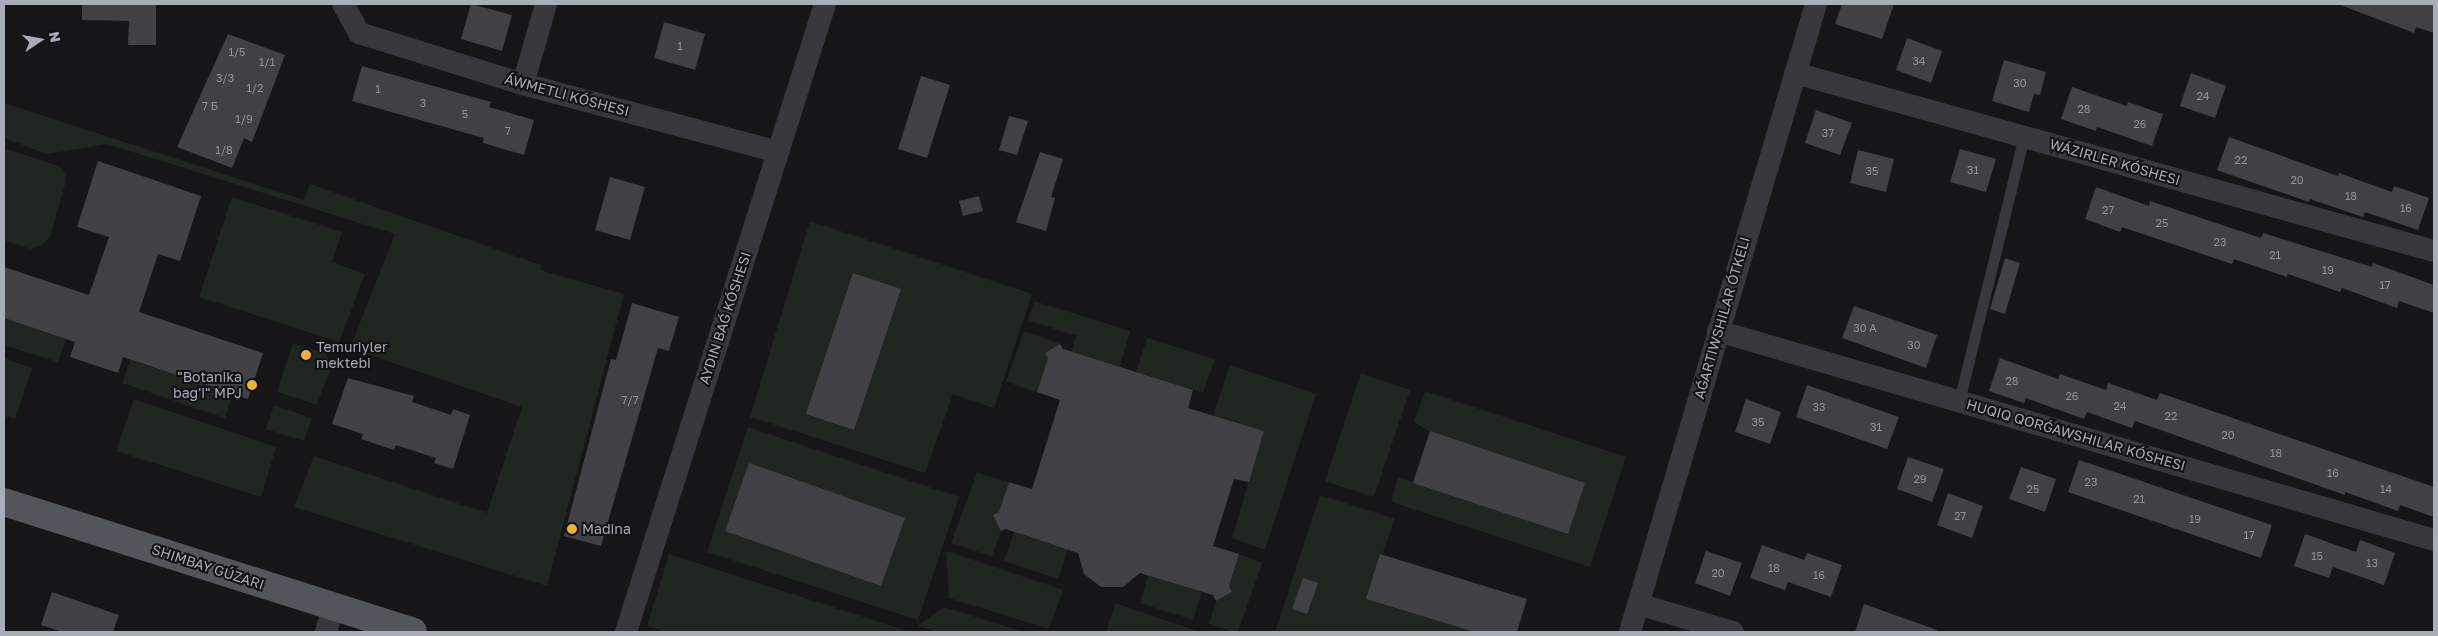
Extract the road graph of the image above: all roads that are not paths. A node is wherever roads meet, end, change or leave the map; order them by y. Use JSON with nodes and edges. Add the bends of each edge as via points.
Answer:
{"nodes":[{"id":1,"x":343,"y":4,"type":"edge"},
{"id":2,"x":546,"y":4,"type":"edge"},
{"id":3,"x":825,"y":4,"type":"edge"},
{"id":4,"x":1816,"y":4,"type":"edge"},
{"id":5,"x":1795,"y":73,"type":"junction"},
{"id":6,"x":523,"y":84,"type":"junction"},
{"id":7,"x":2024,"y":137,"type":"junction"},
{"id":8,"x":778,"y":152,"type":"junction"},
{"id":9,"x":2434,"y":252,"type":"edge"},
{"id":10,"x":1718,"y":330,"type":"junction"},
{"id":11,"x":1959,"y":401,"type":"junction"},
{"id":12,"x":4,"y":502,"type":"edge"},
{"id":13,"x":2434,"y":540,"type":"edge"},
{"id":14,"x":1638,"y":604,"type":"junction"},
{"id":15,"x":330,"y":620,"type":"edge"},
{"id":16,"x":413,"y":632,"type":"edge"},
{"id":17,"x":626,"y":632,"type":"edge"},
{"id":18,"x":1630,"y":632,"type":"edge"},
{"id":19,"x":1733,"y":632,"type":"edge"}],
"edges":[{"from":1,"to":6,"type":"street","name":"ÁWMETLI KÓSHESI","via":[[359,33]]},
{"from":2,"to":6,"type":"street"},
{"from":3,"to":8,"type":"street"},
{"from":4,"to":5,"type":"street"},
{"from":5,"to":7,"type":"street","name":"WÁZIRLER KÓSHESI"},
{"from":5,"to":10,"type":"street"},
{"from":6,"to":8,"type":"street","name":"ÁWMETLI KÓSHESI"},
{"from":7,"to":9,"type":"street","name":"WÁZIRLER KÓSHESI"},
{"from":7,"to":11,"type":"lane"},
{"from":8,"to":17,"type":"street"},
{"from":10,"to":11,"type":"street"},
{"from":10,"to":14,"type":"street"},
{"from":11,"to":13,"type":"street"},
{"from":12,"to":15,"type":"main road"},
{"from":14,"to":18,"type":"street"},
{"from":14,"to":19,"type":"street"},
{"from":15,"to":16,"type":"main road"}]}
